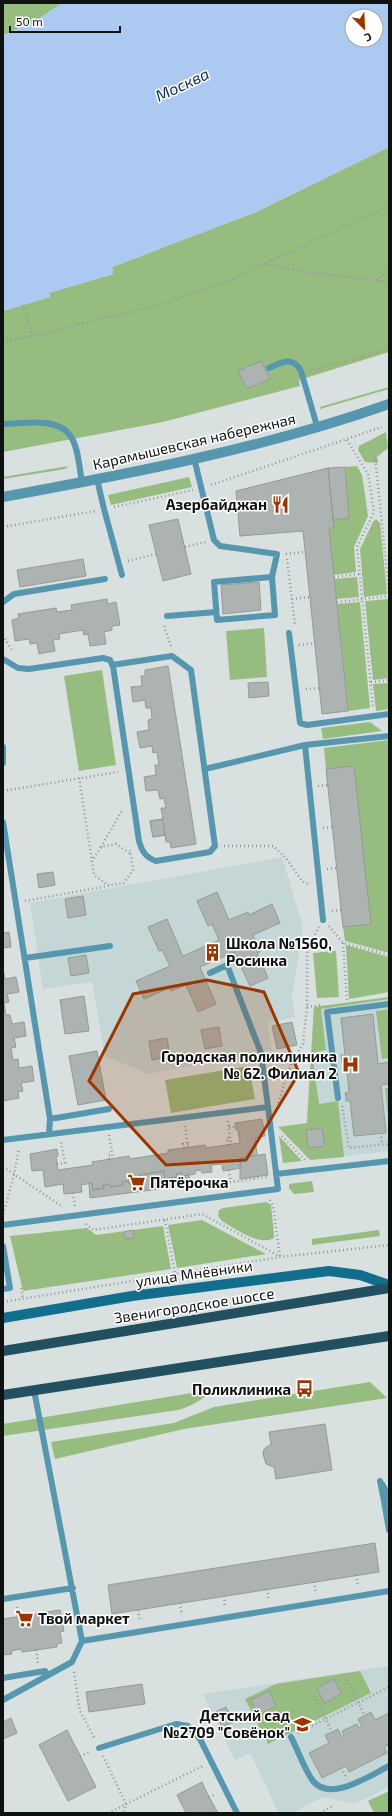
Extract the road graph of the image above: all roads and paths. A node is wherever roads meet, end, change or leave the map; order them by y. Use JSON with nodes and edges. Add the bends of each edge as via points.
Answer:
{"nodes":[{"id":1,"x":389,"y":206,"type":"edge"},
{"id":2,"x":264,"y":264,"type":"junction"},
{"id":3,"x":389,"y":271,"type":"edge"},
{"id":4,"x":377,"y":280,"type":"junction"},
{"id":5,"x":389,"y":282,"type":"edge"},
{"id":6,"x":23,"y":305,"type":"dead end"},
{"id":7,"x":33,"y":336,"type":"junction"},
{"id":8,"x":3,"y":342,"type":"edge"},
{"id":9,"x":389,"y":349,"type":"edge"},
{"id":10,"x":269,"y":368,"type":"dead end"},
{"id":11,"x":302,"y":373,"type":"junction"},
{"id":12,"x":389,"y":404,"type":"edge"},
{"id":13,"x":3,"y":424,"type":"edge"},
{"id":14,"x":317,"y":426,"type":"junction"},
{"id":15,"x":382,"y":427,"type":"dead end"},
{"id":16,"x":347,"y":440,"type":"junction"},
{"id":17,"x":375,"y":456,"type":"dead end"},
{"id":18,"x":194,"y":458,"type":"junction"},
{"id":19,"x":97,"y":479,"type":"junction"},
{"id":20,"x":82,"y":482,"type":"junction"},
{"id":21,"x":200,"y":489,"type":"junction"},
{"id":22,"x":3,"y":497,"type":"edge"},
{"id":23,"x":104,"y":509,"type":"junction"},
{"id":24,"x":3,"y":528,"type":"edge"},
{"id":25,"x":214,"y":540,"type":"junction"},
{"id":26,"x":185,"y":547,"type":"dead end"},
{"id":27,"x":305,"y":552,"type":"dead end"},
{"id":28,"x":156,"y":554,"type":"dead end"},
{"id":29,"x":277,"y":554,"type":"junction"},
{"id":30,"x":287,"y":554,"type":"junction"},
{"id":31,"x":119,"y":563,"type":"junction"},
{"id":32,"x":360,"y":574,"type":"junction"},
{"id":33,"x":122,"y":575,"type":"dead end"},
{"id":34,"x":272,"y":577,"type":"junction"},
{"id":35,"x":334,"y":577,"type":"dead end"},
{"id":36,"x":105,"y":579,"type":"dead end"},
{"id":37,"x":389,"y":593,"type":"edge"},
{"id":38,"x":389,"y":596,"type":"edge"},
{"id":39,"x":310,"y":597,"type":"dead end"},
{"id":40,"x":292,"y":599,"type":"junction"},
{"id":41,"x":362,"y":599,"type":"junction"},
{"id":42,"x":3,"y":602,"type":"edge"},
{"id":43,"x":337,"y":602,"type":"dead end"},
{"id":44,"x":216,"y":612,"type":"junction"},
{"id":45,"x":167,"y":616,"type":"dead end"},
{"id":46,"x":163,"y":622,"type":"dead end"},
{"id":47,"x":296,"y":628,"type":"dead end"},
{"id":48,"x":289,"y":633,"type":"dead end"},
{"id":49,"x":297,"y":639,"type":"dead end"},
{"id":50,"x":315,"y":643,"type":"dead end"},
{"id":51,"x":297,"y":645,"type":"junction"},
{"id":52,"x":171,"y":647,"type":"dead end"},
{"id":53,"x":298,"y":652,"type":"dead end"},
{"id":54,"x":3,"y":659,"type":"edge"},
{"id":55,"x":112,"y":665,"type":"junction"},
{"id":56,"x":389,"y":680,"type":"edge"},
{"id":57,"x":371,"y":682,"type":"junction"},
{"id":58,"x":320,"y":688,"type":"dead end"},
{"id":59,"x":302,"y":690,"type":"dead end"},
{"id":60,"x":366,"y":710,"type":"dead end"},
{"id":61,"x":389,"y":714,"type":"edge"},
{"id":62,"x":389,"y":736,"type":"edge"},
{"id":63,"x":305,"y":745,"type":"junction"},
{"id":64,"x":3,"y":747,"type":"edge"},
{"id":65,"x":3,"y":763,"type":"edge"},
{"id":66,"x":205,"y":769,"type":"junction"},
{"id":67,"x":118,"y":772,"type":"dead end"},
{"id":68,"x":79,"y":778,"type":"junction"},
{"id":69,"x":3,"y":791,"type":"edge"},
{"id":70,"x":123,"y":809,"type":"dead end"},
{"id":71,"x":3,"y":822,"type":"edge"},
{"id":72,"x":215,"y":846,"type":"junction"},
{"id":73,"x":101,"y":847,"type":"junction"},
{"id":74,"x":92,"y":861,"type":"junction"},
{"id":75,"x":109,"y":886,"type":"junction"},
{"id":76,"x":320,"y":890,"type":"junction"},
{"id":77,"x":16,"y":902,"type":"junction"},
{"id":78,"x":323,"y":920,"type":"junction"},
{"id":79,"x":344,"y":943,"type":"junction"},
{"id":80,"x":110,"y":946,"type":"dead end"},
{"id":81,"x":389,"y":955,"type":"edge"},
{"id":82,"x":25,"y":958,"type":"junction"},
{"id":83,"x":210,"y":973,"type":"dead end"},
{"id":84,"x":347,"y":1002,"type":"dead end"},
{"id":85,"x":389,"y":1004,"type":"edge"},
{"id":86,"x":338,"y":1098,"type":"dead end"},
{"id":87,"x":278,"y":1104,"type":"dead end"},
{"id":88,"x":342,"y":1105,"type":"dead end"},
{"id":89,"x":268,"y":1107,"type":"junction"},
{"id":90,"x":109,"y":1109,"type":"dead end"},
{"id":91,"x":226,"y":1112,"type":"junction"},
{"id":92,"x":183,"y":1118,"type":"junction"},
{"id":93,"x":50,"y":1119,"type":"junction"},
{"id":94,"x":235,"y":1126,"type":"dead end"},
{"id":95,"x":271,"y":1126,"type":"junction"},
{"id":96,"x":108,"y":1127,"type":"junction"},
{"id":97,"x":229,"y":1127,"type":"junction"},
{"id":98,"x":60,"y":1133,"type":"junction"},
{"id":99,"x":381,"y":1133,"type":"dead end"},
{"id":100,"x":49,"y":1134,"type":"junction"},
{"id":101,"x":21,"y":1138,"type":"junction"},
{"id":102,"x":3,"y":1140,"type":"edge"},
{"id":103,"x":389,"y":1142,"type":"edge"},
{"id":104,"x":382,"y":1144,"type":"junction"},
{"id":105,"x":230,"y":1145,"type":"dead end"},
{"id":106,"x":184,"y":1148,"type":"dead end"},
{"id":107,"x":349,"y":1148,"type":"junction"},
{"id":108,"x":350,"y":1156,"type":"dead end"},
{"id":109,"x":109,"y":1159,"type":"dead end"},
{"id":110,"x":389,"y":1160,"type":"edge"},
{"id":111,"x":307,"y":1163,"type":"dead end"},
{"id":112,"x":57,"y":1164,"type":"dead end"},
{"id":113,"x":3,"y":1167,"type":"edge"},
{"id":114,"x":229,"y":1170,"type":"dead end"},
{"id":115,"x":273,"y":1174,"type":"junction"},
{"id":116,"x":14,"y":1175,"type":"junction"},
{"id":117,"x":231,"y":1182,"type":"junction"},
{"id":118,"x":210,"y":1185,"type":"dead end"},
{"id":119,"x":73,"y":1193,"type":"dead end"},
{"id":120,"x":273,"y":1206,"type":"dead end"},
{"id":121,"x":3,"y":1214,"type":"edge"},
{"id":122,"x":76,"y":1216,"type":"junction"},
{"id":123,"x":164,"y":1220,"type":"junction"},
{"id":124,"x":3,"y":1225,"type":"edge"},
{"id":125,"x":80,"y":1226,"type":"dead end"},
{"id":126,"x":88,"y":1226,"type":"junction"},
{"id":127,"x":389,"y":1245,"type":"edge"},
{"id":128,"x":3,"y":1246,"type":"edge"},
{"id":129,"x":280,"y":1257,"type":"junction"},
{"id":130,"x":175,"y":1274,"type":"junction"},
{"id":131,"x":19,"y":1283,"type":"dead end"},
{"id":132,"x":389,"y":1285,"type":"edge"},
{"id":133,"x":389,"y":1288,"type":"edge"},
{"id":134,"x":3,"y":1289,"type":"edge"},
{"id":135,"x":23,"y":1299,"type":"junction"},
{"id":136,"x":3,"y":1302,"type":"edge"},
{"id":137,"x":3,"y":1318,"type":"edge"},
{"id":138,"x":389,"y":1336,"type":"edge"},
{"id":139,"x":3,"y":1351,"type":"edge"},
{"id":140,"x":34,"y":1390,"type":"junction"},
{"id":141,"x":3,"y":1395,"type":"edge"},
{"id":142,"x":389,"y":1496,"type":"edge"},
{"id":143,"x":386,"y":1500,"type":"edge"},
{"id":144,"x":389,"y":1530,"type":"edge"},
{"id":145,"x":73,"y":1588,"type":"junction"},
{"id":146,"x":389,"y":1591,"type":"edge"},
{"id":147,"x":3,"y":1599,"type":"edge"},
{"id":148,"x":82,"y":1640,"type":"junction"},
{"id":149,"x":48,"y":1674,"type":"junction"},
{"id":150,"x":3,"y":1678,"type":"edge"},
{"id":151,"x":347,"y":1680,"type":"dead end"},
{"id":152,"x":389,"y":1688,"type":"edge"},
{"id":153,"x":314,"y":1696,"type":"dead end"},
{"id":154,"x":3,"y":1700,"type":"edge"},
{"id":155,"x":358,"y":1703,"type":"junction"},
{"id":156,"x":365,"y":1716,"type":"dead end"},
{"id":157,"x":325,"y":1719,"type":"junction"},
{"id":158,"x":332,"y":1732,"type":"dead end"},
{"id":159,"x":291,"y":1736,"type":"joint"},
{"id":160,"x":100,"y":1748,"type":"dead end"},
{"id":161,"x":211,"y":1762,"type":"junction"},
{"id":162,"x":389,"y":1766,"type":"edge"},
{"id":163,"x":333,"y":1806,"type":"dead end"},
{"id":164,"x":108,"y":1813,"type":"edge"},
{"id":165,"x":237,"y":1813,"type":"edge"},
{"id":166,"x":320,"y":1813,"type":"edge"}],
"edges":[{"from":1,"to":2,"type":"path"},
{"from":2,"to":4,"type":"path","via":[[305,272]]},
{"from":2,"to":7,"type":"path","via":[[228,281],[169,302]]},
{"from":3,"to":4,"type":"path"},
{"from":4,"to":5,"type":"path"},
{"from":6,"to":7,"type":"path"},
{"from":7,"to":8,"type":"path"},
{"from":9,"to":11,"type":"path"},
{"from":10,"to":11,"type":"lane","via":[[284,361],[291,361],[298,364]]},
{"from":11,"to":14,"type":"lane"},
{"from":12,"to":14,"type":"street","name":"Карамышевская набережная"},
{"from":13,"to":20,"type":"lane","via":[[40,423],[62,427],[71,436]]},
{"from":14,"to":18,"type":"street","name":"Карамышевская набережная"},
{"from":15,"to":16,"type":"path"},
{"from":16,"to":21,"type":"path"},
{"from":16,"to":32,"type":"path","via":[[368,474],[374,512],[357,547]]},
{"from":17,"to":37,"type":"path"},
{"from":18,"to":19,"type":"street","name":"Карамышевская набережная"},
{"from":18,"to":21,"type":"lane"},
{"from":19,"to":20,"type":"street","name":"Карамышевская набережная"},
{"from":19,"to":23,"type":"lane"},
{"from":20,"to":22,"type":"street","name":"Карамышевская набережная"},
{"from":21,"to":23,"type":"path"},
{"from":21,"to":25,"type":"lane"},
{"from":23,"to":24,"type":"path"},
{"from":23,"to":31,"type":"lane"},
{"from":25,"to":26,"type":"path"},
{"from":25,"to":29,"type":"lane","via":[[220,546]]},
{"from":27,"to":30,"type":"path"},
{"from":28,"to":31,"type":"path"},
{"from":29,"to":30,"type":"path"},
{"from":29,"to":34,"type":"lane"},
{"from":30,"to":40,"type":"path"},
{"from":31,"to":33,"type":"lane"},
{"from":32,"to":35,"type":"path"},
{"from":32,"to":41,"type":"path"},
{"from":34,"to":44,"type":"lane","via":[[214,582]]},
{"from":34,"to":44,"type":"lane","via":[[275,616],[217,620]]},
{"from":36,"to":42,"type":"lane","via":[[14,594]]},
{"from":38,"to":41,"type":"path"},
{"from":39,"to":40,"type":"path"},
{"from":40,"to":47,"type":"path"},
{"from":41,"to":43,"type":"path"},
{"from":41,"to":57,"type":"path"},
{"from":44,"to":45,"type":"lane"},
{"from":46,"to":52,"type":"path"},
{"from":48,"to":61,"type":"lane","via":[[300,723],[307,725]]},
{"from":49,"to":51,"type":"path"},
{"from":50,"to":51,"type":"path"},
{"from":51,"to":53,"type":"path"},
{"from":54,"to":55,"type":"lane","via":[[18,668],[29,669],[103,658],[110,660]]},
{"from":55,"to":66,"type":"lane","via":[[172,656],[190,670]]},
{"from":55,"to":72,"type":"lane","via":[[142,851],[148,858],[156,861],[201,855],[210,852]]},
{"from":56,"to":57,"type":"path"},
{"from":57,"to":60,"type":"path","via":[[374,709]]},
{"from":58,"to":59,"type":"path"},
{"from":62,"to":63,"type":"lane"},
{"from":63,"to":66,"type":"lane"},
{"from":63,"to":76,"type":"lane"},
{"from":64,"to":65,"type":"lane"},
{"from":66,"to":72,"type":"lane"},
{"from":67,"to":68,"type":"path"},
{"from":68,"to":69,"type":"path"},
{"from":68,"to":74,"type":"path"},
{"from":70,"to":73,"type":"path"},
{"from":71,"to":77,"type":"lane"},
{"from":72,"to":76,"type":"path","via":[[273,846],[286,858],[302,881]]},
{"from":73,"to":74,"type":"path"},
{"from":73,"to":75,"type":"path","via":[[116,844],[131,854],[133,870],[124,883]]},
{"from":74,"to":75,"type":"path","via":[[94,875]]},
{"from":75,"to":77,"type":"path"},
{"from":76,"to":78,"type":"lane"},
{"from":77,"to":82,"type":"lane"},
{"from":78,"to":79,"type":"path"},
{"from":78,"to":87,"type":"path","via":[[307,950],[307,1007],[303,1044],[292,1062]]},
{"from":79,"to":81,"type":"path"},
{"from":79,"to":84,"type":"path"},
{"from":80,"to":82,"type":"lane"},
{"from":82,"to":93,"type":"lane"},
{"from":83,"to":89,"type":"lane","via":[[227,965],[261,1053]]},
{"from":85,"to":86,"type":"lane","via":[[327,1012]]},
{"from":88,"to":107,"type":"path"},
{"from":89,"to":91,"type":"lane"},
{"from":89,"to":95,"type":"lane"},
{"from":90,"to":93,"type":"lane"},
{"from":91,"to":92,"type":"lane"},
{"from":91,"to":97,"type":"path"},
{"from":92,"to":96,"type":"lane"},
{"from":92,"to":106,"type":"path","via":[[188,1145],[184,1144]]},
{"from":93,"to":100,"type":"lane"},
{"from":94,"to":97,"type":"path"},
{"from":95,"to":111,"type":"path","via":[[279,1131]]},
{"from":95,"to":115,"type":"lane"},
{"from":96,"to":98,"type":"lane"},
{"from":96,"to":109,"type":"path","via":[[113,1157],[109,1156]]},
{"from":97,"to":105,"type":"path"},
{"from":98,"to":100,"type":"lane"},
{"from":98,"to":112,"type":"path","via":[[65,1163]]},
{"from":99,"to":104,"type":"path"},
{"from":100,"to":101,"type":"lane"},
{"from":101,"to":102,"type":"lane"},
{"from":101,"to":116,"type":"path"},
{"from":103,"to":104,"type":"path"},
{"from":104,"to":107,"type":"path"},
{"from":107,"to":108,"type":"path"},
{"from":110,"to":115,"type":"lane"},
{"from":113,"to":116,"type":"path"},
{"from":114,"to":117,"type":"path"},
{"from":115,"to":117,"type":"path","via":[[268,1177]]},
{"from":115,"to":122,"type":"lane","via":[[278,1189]]},
{"from":116,"to":121,"type":"path"},
{"from":116,"to":122,"type":"path"},
{"from":117,"to":118,"type":"path"},
{"from":119,"to":122,"type":"path"},
{"from":120,"to":129,"type":"path"},
{"from":122,"to":124,"type":"lane"},
{"from":122,"to":126,"type":"path"},
{"from":123,"to":126,"type":"path","via":[[93,1230]]},
{"from":123,"to":129,"type":"path","via":[[202,1214]]},
{"from":123,"to":130,"type":"path"},
{"from":125,"to":126,"type":"path"},
{"from":127,"to":129,"type":"path"},
{"from":128,"to":134,"type":"lane","via":[[10,1288]]},
{"from":129,"to":130,"type":"path"},
{"from":130,"to":135,"type":"path"},
{"from":131,"to":135,"type":"path"},
{"from":132,"to":137,"type":"main road","name":"улица Мнёвники","via":[[347,1272],[329,1271],[132,1296]]},
{"from":133,"to":139,"type":"main road","name":"Звенигородское шоссе"},
{"from":135,"to":136,"type":"path"},
{"from":138,"to":140,"type":"main road"},
{"from":140,"to":141,"type":"main road"},
{"from":140,"to":145,"type":"lane"},
{"from":142,"to":143,"type":"lane","via":[[380,1481]]},
{"from":143,"to":144,"type":"lane"},
{"from":145,"to":147,"type":"lane"},
{"from":145,"to":148,"type":"lane"},
{"from":146,"to":148,"type":"lane"},
{"from":148,"to":149,"type":"lane","via":[[72,1662]]},
{"from":149,"to":150,"type":"lane","via":[[46,1671]]},
{"from":149,"to":154,"type":"lane"},
{"from":151,"to":155,"type":"path"},
{"from":152,"to":155,"type":"path"},
{"from":153,"to":157,"type":"path"},
{"from":155,"to":156,"type":"path"},
{"from":155,"to":157,"type":"path"},
{"from":157,"to":158,"type":"path"},
{"from":157,"to":159,"type":"path"},
{"from":159,"to":162,"type":"lane","via":[[312,1780],[330,1790],[341,1789]]},
{"from":160,"to":161,"type":"lane","via":[[182,1724],[194,1731]]},
{"from":161,"to":164,"type":"path"},
{"from":161,"to":165,"type":"lane"},
{"from":163,"to":166,"type":"path"}]}
